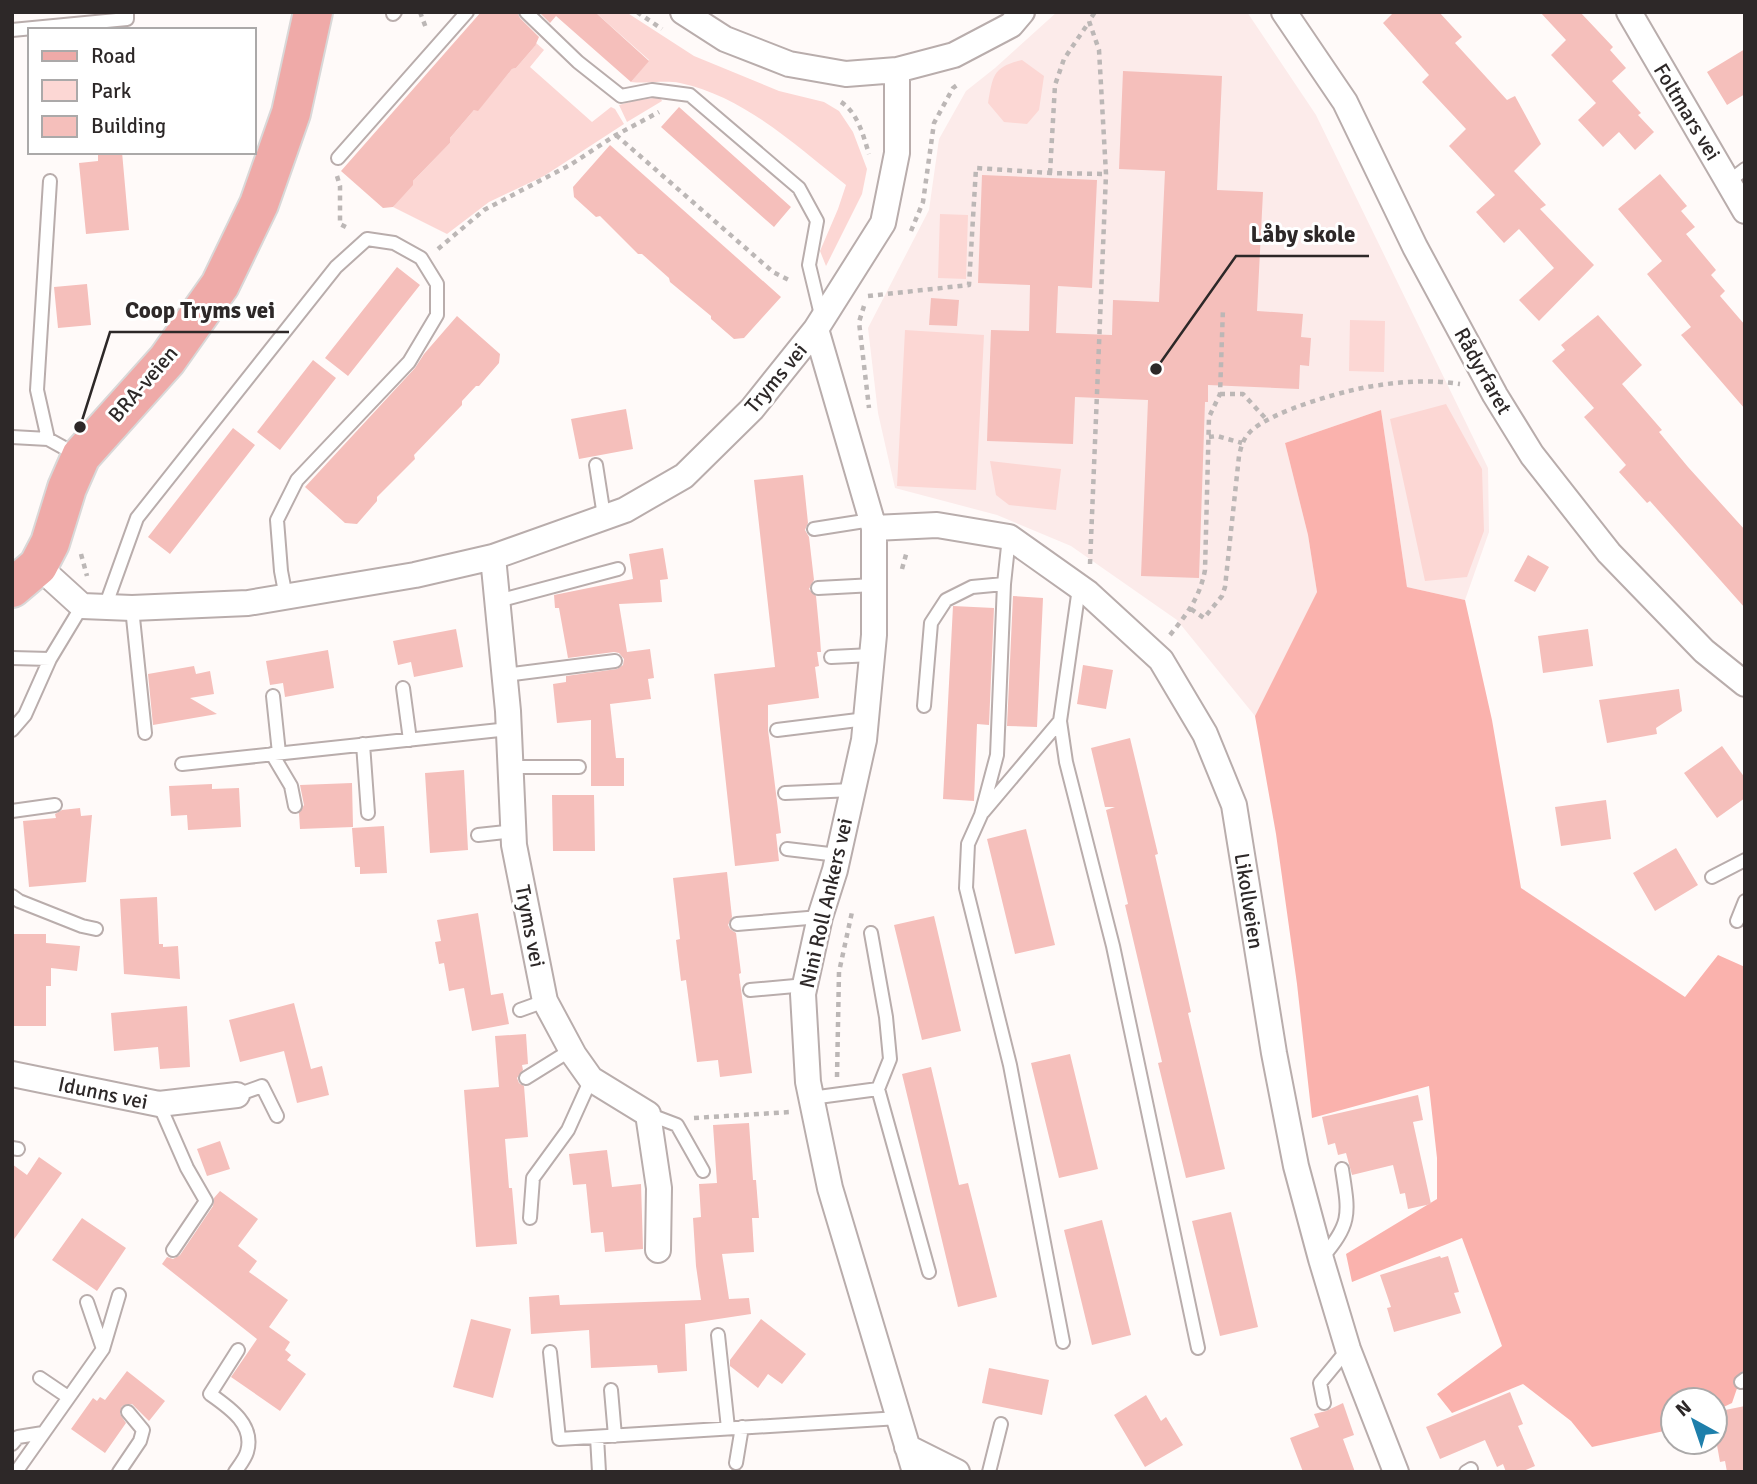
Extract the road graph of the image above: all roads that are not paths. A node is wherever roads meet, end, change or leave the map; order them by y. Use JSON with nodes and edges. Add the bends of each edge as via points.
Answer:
{"nodes":[{"id":1,"x":127,"y":12,"type":"edge"},
{"id":2,"x":313,"y":12,"type":"edge"},
{"id":3,"x":467,"y":12,"type":"edge"},
{"id":4,"x":526,"y":12,"type":"edge"},
{"id":5,"x":683,"y":12,"type":"edge"},
{"id":6,"x":1023,"y":12,"type":"edge"},
{"id":7,"x":1284,"y":12,"type":"edge"},
{"id":8,"x":1629,"y":12,"type":"edge"},
{"id":9,"x":33,"y":28,"type":"edge"},
{"id":10,"x":897,"y":70,"type":"junction"},
{"id":11,"x":338,"y":158,"type":"road end"},
{"id":12,"x":1737,"y":176,"type":"edge"},
{"id":13,"x":50,"y":181,"type":"dead end"},
{"id":14,"x":1745,"y":211,"type":"edge"},
{"id":15,"x":825,"y":295,"type":"junction"},
{"id":16,"x":819,"y":324,"type":"junction"},
{"id":17,"x":12,"y":437,"type":"edge"},
{"id":18,"x":64,"y":448,"type":"junction"},
{"id":19,"x":596,"y":465,"type":"dead end"},
{"id":20,"x":604,"y":516,"type":"junction"},
{"id":21,"x":880,"y":525,"type":"junction"},
{"id":22,"x":814,"y":529,"type":"dead end"},
{"id":23,"x":1009,"y":537,"type":"junction"},
{"id":24,"x":493,"y":556,"type":"junction"},
{"id":25,"x":618,"y":569,"type":"dead end"},
{"id":26,"x":25,"y":577,"type":"edge"},
{"id":27,"x":1004,"y":584,"type":"junction"},
{"id":28,"x":874,"y":585,"type":"junction"},
{"id":29,"x":818,"y":588,"type":"dead end"},
{"id":30,"x":1083,"y":590,"type":"junction"},
{"id":31,"x":286,"y":597,"type":"junction"},
{"id":32,"x":498,"y":601,"type":"junction"},
{"id":33,"x":94,"y":607,"type":"junction"},
{"id":34,"x":132,"y":608,"type":"junction"},
{"id":35,"x":872,"y":655,"type":"junction"},
{"id":36,"x":831,"y":657,"type":"dead end"},
{"id":37,"x":12,"y":658,"type":"edge"},
{"id":38,"x":50,"y":659,"type":"junction"},
{"id":39,"x":615,"y":661,"type":"dead end"},
{"id":40,"x":505,"y":675,"type":"junction"},
{"id":41,"x":1745,"y":684,"type":"edge"},
{"id":42,"x":403,"y":688,"type":"dead end"},
{"id":43,"x":273,"y":696,"type":"dead end"},
{"id":44,"x":924,"y":706,"type":"dead end"},
{"id":45,"x":866,"y":719,"type":"junction"},
{"id":46,"x":1060,"y":721,"type":"junction"},
{"id":47,"x":509,"y":729,"type":"junction"},
{"id":48,"x":12,"y":730,"type":"edge"},
{"id":49,"x":777,"y":730,"type":"dead end"},
{"id":50,"x":145,"y":733,"type":"dead end"},
{"id":51,"x":410,"y":740,"type":"junction"},
{"id":52,"x":363,"y":744,"type":"junction"},
{"id":53,"x":275,"y":754,"type":"junction"},
{"id":54,"x":182,"y":764,"type":"dead end"},
{"id":55,"x":511,"y":767,"type":"junction"},
{"id":56,"x":579,"y":767,"type":"dead end"},
{"id":57,"x":853,"y":790,"type":"junction"},
{"id":58,"x":785,"y":793,"type":"dead end"},
{"id":59,"x":55,"y":806,"type":"dead end"},
{"id":60,"x":295,"y":806,"type":"dead end"},
{"id":61,"x":12,"y":811,"type":"edge"},
{"id":62,"x":368,"y":813,"type":"dead end"},
{"id":63,"x":981,"y":815,"type":"junction"},
{"id":64,"x":513,"y":831,"type":"junction"},
{"id":65,"x":478,"y":835,"type":"dead end"},
{"id":66,"x":787,"y":849,"type":"dead end"},
{"id":67,"x":838,"y":855,"type":"junction"},
{"id":68,"x":1745,"y":860,"type":"edge"},
{"id":69,"x":1712,"y":877,"type":"dead end"},
{"id":70,"x":12,"y":896,"type":"edge"},
{"id":71,"x":1745,"y":901,"type":"edge"},
{"id":72,"x":820,"y":917,"type":"junction"},
{"id":73,"x":1737,"y":921,"type":"dead end"},
{"id":74,"x":737,"y":924,"type":"dead end"},
{"id":75,"x":96,"y":929,"type":"dead end"},
{"id":76,"x":871,"y":933,"type":"dead end"},
{"id":77,"x":806,"y":985,"type":"junction"},
{"id":78,"x":750,"y":990,"type":"dead end"},
{"id":79,"x":545,"y":1001,"type":"junction"},
{"id":80,"x":520,"y":1010,"type":"dead end"},
{"id":81,"x":571,"y":1050,"type":"junction"},
{"id":82,"x":12,"y":1074,"type":"edge"},
{"id":83,"x":526,"y":1077,"type":"dead end"},
{"id":84,"x":591,"y":1079,"type":"junction"},
{"id":85,"x":878,"y":1089,"type":"junction"},
{"id":86,"x":237,"y":1095,"type":"joint"},
{"id":87,"x":812,"y":1102,"type":"junction"},
{"id":88,"x":159,"y":1104,"type":"junction"},
{"id":89,"x":648,"y":1114,"type":"junction"},
{"id":90,"x":276,"y":1116,"type":"dead end"},
{"id":91,"x":1342,"y":1168,"type":"dead end"},
{"id":92,"x":703,"y":1171,"type":"dead end"},
{"id":93,"x":530,"y":1218,"type":"dead end"},
{"id":94,"x":173,"y":1250,"type":"dead end"},
{"id":95,"x":658,"y":1250,"type":"dead end"},
{"id":96,"x":1321,"y":1259,"type":"junction"},
{"id":97,"x":929,"y":1272,"type":"dead end"},
{"id":98,"x":119,"y":1295,"type":"dead end"},
{"id":99,"x":87,"y":1302,"type":"dead end"},
{"id":100,"x":718,"y":1335,"type":"dead end"},
{"id":101,"x":1063,"y":1342,"type":"dead end"},
{"id":102,"x":1198,"y":1348,"type":"dead end"},
{"id":103,"x":103,"y":1349,"type":"junction"},
{"id":104,"x":1348,"y":1349,"type":"junction"},
{"id":105,"x":238,"y":1350,"type":"dead end"},
{"id":106,"x":550,"y":1352,"type":"dead end"},
{"id":107,"x":40,"y":1378,"type":"dead end"},
{"id":108,"x":611,"y":1390,"type":"dead end"},
{"id":109,"x":68,"y":1397,"type":"junction"},
{"id":110,"x":1324,"y":1403,"type":"dead end"},
{"id":111,"x":128,"y":1412,"type":"dead end"},
{"id":112,"x":899,"y":1418,"type":"junction"},
{"id":113,"x":1001,"y":1424,"type":"dead end"},
{"id":114,"x":728,"y":1427,"type":"junction"},
{"id":115,"x":742,"y":1427,"type":"junction"},
{"id":116,"x":43,"y":1433,"type":"junction"},
{"id":117,"x":615,"y":1436,"type":"junction"},
{"id":118,"x":597,"y":1437,"type":"junction"},
{"id":119,"x":12,"y":1444,"type":"edge"},
{"id":120,"x":907,"y":1447,"type":"junction"},
{"id":121,"x":736,"y":1463,"type":"dead end"},
{"id":122,"x":16,"y":1472,"type":"edge"},
{"id":123,"x":119,"y":1472,"type":"edge"},
{"id":124,"x":235,"y":1472,"type":"edge"},
{"id":125,"x":599,"y":1472,"type":"edge"},
{"id":126,"x":915,"y":1472,"type":"edge"},
{"id":127,"x":957,"y":1472,"type":"edge"},
{"id":128,"x":989,"y":1472,"type":"edge"},
{"id":129,"x":1396,"y":1472,"type":"edge"}],
"edges":[{"from":1,"to":9,"type":"lane","via":[[127,19]]},
{"from":2,"to":18,"type":"main road","name":"BRA-veien","via":[[291,113],[259,204],[220,285],[167,360]]},
{"from":3,"to":11,"type":"lane"},
{"from":4,"to":15,"type":"lane","via":[[621,96],[652,90],[690,95],[799,188],[817,221],[809,265]]},
{"from":5,"to":10,"type":"street","via":[[726,39],[789,64],[846,74]]},
{"from":6,"to":10,"type":"street","via":[[1011,25],[954,55]]},
{"from":7,"to":41,"type":"street","name":"Rådyrfaret","via":[[1345,102],[1415,247],[1532,455],[1609,553],[1704,651]]},
{"from":8,"to":12,"type":"street","name":"Foltmars vei"},
{"from":10,"to":15,"type":"street","name":"Tryms vei","via":[[897,153],[883,223]]},
{"from":12,"to":14,"type":"street","name":"Foltmars vei"},
{"from":13,"to":18,"type":"lane","via":[[37,390]]},
{"from":15,"to":16,"type":"street","name":"Tryms vei"},
{"from":16,"to":20,"type":"street","name":"Tryms vei","via":[[752,409],[684,476],[625,510]]},
{"from":16,"to":21,"type":"street","name":"Nini Roll Ankers vei"},
{"from":17,"to":18,"type":"lane"},
{"from":18,"to":26,"type":"main road","name":"BRA-veien","via":[[67,488],[50,543]]},
{"from":19,"to":20,"type":"lane"},
{"from":20,"to":24,"type":"street","name":"Tryms vei"},
{"from":21,"to":22,"type":"lane"},
{"from":21,"to":23,"type":"street","name":"Likollveien","via":[[937,525]]},
{"from":21,"to":28,"type":"street","name":"Nini Roll Ankers vei"},
{"from":23,"to":27,"type":"lane"},
{"from":23,"to":30,"type":"street","name":"Likollveien"},
{"from":24,"to":31,"type":"street","name":"Tryms vei"},
{"from":24,"to":32,"type":"street","name":"Tryms vei"},
{"from":25,"to":32,"type":"lane"},
{"from":26,"to":33,"type":"street"},
{"from":27,"to":44,"type":"lane","via":[[972,587],[946,600],[931,623]]},
{"from":27,"to":63,"type":"lane","via":[[997,755]]},
{"from":28,"to":29,"type":"lane"},
{"from":28,"to":35,"type":"street","name":"Nini Roll Ankers vei"},
{"from":30,"to":46,"type":"lane"},
{"from":30,"to":96,"type":"street","name":"Likollveien","via":[[1161,660],[1205,734],[1234,805],[1274,1053],[1296,1166]]},
{"from":31,"to":33,"type":"lane","via":[[277,520],[297,480],[409,362],[437,315],[437,284],[423,262],[394,243],[367,239],[336,267],[137,518]]},
{"from":31,"to":34,"type":"street","name":"Tryms vei"},
{"from":32,"to":40,"type":"street","name":"Tryms vei"},
{"from":33,"to":34,"type":"street","name":"Tryms vei"},
{"from":33,"to":38,"type":"lane"},
{"from":34,"to":50,"type":"lane"},
{"from":35,"to":36,"type":"lane"},
{"from":35,"to":45,"type":"street","name":"Nini Roll Ankers vei"},
{"from":37,"to":38,"type":"lane"},
{"from":38,"to":48,"type":"lane","via":[[25,715]]},
{"from":39,"to":40,"type":"lane"},
{"from":40,"to":47,"type":"street","name":"Tryms vei"},
{"from":42,"to":51,"type":"lane"},
{"from":43,"to":53,"type":"lane"},
{"from":45,"to":49,"type":"lane"},
{"from":45,"to":57,"type":"street","name":"Nini Roll Ankers vei"},
{"from":46,"to":63,"type":"lane"},
{"from":46,"to":102,"type":"lane"},
{"from":47,"to":51,"type":"lane"},
{"from":47,"to":55,"type":"street","name":"Tryms vei"},
{"from":51,"to":52,"type":"lane"},
{"from":52,"to":53,"type":"lane"},
{"from":52,"to":62,"type":"lane"},
{"from":53,"to":54,"type":"lane"},
{"from":53,"to":60,"type":"lane"},
{"from":55,"to":56,"type":"lane"},
{"from":55,"to":64,"type":"street","name":"Tryms vei"},
{"from":57,"to":58,"type":"lane"},
{"from":57,"to":67,"type":"street","name":"Nini Roll Ankers vei"},
{"from":59,"to":61,"type":"lane"},
{"from":63,"to":101,"type":"lane","via":[[968,844],[966,888],[1010,1065]]},
{"from":64,"to":65,"type":"lane"},
{"from":64,"to":79,"type":"street","name":"Tryms vei"},
{"from":66,"to":67,"type":"lane"},
{"from":67,"to":72,"type":"street","name":"Nini Roll Ankers vei"},
{"from":68,"to":69,"type":"lane"},
{"from":70,"to":75,"type":"lane"},
{"from":71,"to":73,"type":"lane"},
{"from":72,"to":74,"type":"lane"},
{"from":72,"to":77,"type":"street","name":"Nini Roll Ankers vei"},
{"from":76,"to":85,"type":"lane","via":[[890,1059]]},
{"from":77,"to":78,"type":"lane"},
{"from":77,"to":87,"type":"street","name":"Nini Roll Ankers vei","via":[[807,1082]]},
{"from":79,"to":80,"type":"lane"},
{"from":79,"to":81,"type":"street","name":"Tryms vei"},
{"from":81,"to":83,"type":"lane"},
{"from":81,"to":84,"type":"street","name":"Tryms vei"},
{"from":82,"to":88,"type":"street","name":"Idunns vei"},
{"from":84,"to":89,"type":"street","name":"Tryms vei"},
{"from":84,"to":93,"type":"lane","via":[[568,1130],[533,1178]]},
{"from":85,"to":87,"type":"lane","via":[[838,1093]]},
{"from":85,"to":97,"type":"lane"},
{"from":86,"to":88,"type":"street","name":"Idunns vei"},
{"from":86,"to":90,"type":"lane","via":[[262,1086]]},
{"from":87,"to":112,"type":"street","name":"Nini Roll Ankers vei","via":[[830,1188]]},
{"from":88,"to":94,"type":"lane","via":[[206,1201]]},
{"from":89,"to":92,"type":"lane","via":[[677,1125]]},
{"from":89,"to":95,"type":"street","via":[[659,1188]]},
{"from":91,"to":96,"type":"lane","via":[[1347,1223]]},
{"from":96,"to":104,"type":"street","name":"Likollveien"},
{"from":98,"to":103,"type":"lane"},
{"from":99,"to":103,"type":"lane"},
{"from":100,"to":114,"type":"lane"},
{"from":103,"to":109,"type":"lane"},
{"from":104,"to":110,"type":"lane","via":[[1320,1383]]},
{"from":104,"to":129,"type":"street","name":"Likollveien"},
{"from":105,"to":124,"type":"lane","via":[[210,1394],[235,1412],[248,1431],[247,1453]]},
{"from":106,"to":118,"type":"lane","via":[[559,1439]]},
{"from":107,"to":109,"type":"lane"},
{"from":108,"to":117,"type":"lane"},
{"from":109,"to":116,"type":"lane"},
{"from":111,"to":123,"type":"lane","via":[[143,1430]]},
{"from":112,"to":115,"type":"lane"},
{"from":112,"to":120,"type":"street","name":"Nini Roll Ankers vei"},
{"from":113,"to":128,"type":"lane"},
{"from":114,"to":115,"type":"lane"},
{"from":114,"to":117,"type":"lane"},
{"from":115,"to":121,"type":"lane"},
{"from":116,"to":119,"type":"lane","via":[[18,1437]]},
{"from":116,"to":122,"type":"lane"},
{"from":117,"to":118,"type":"lane"},
{"from":118,"to":125,"type":"lane"},
{"from":120,"to":126,"type":"street","name":"Nini Roll Ankers vei"},
{"from":120,"to":127,"type":"street"}]}
